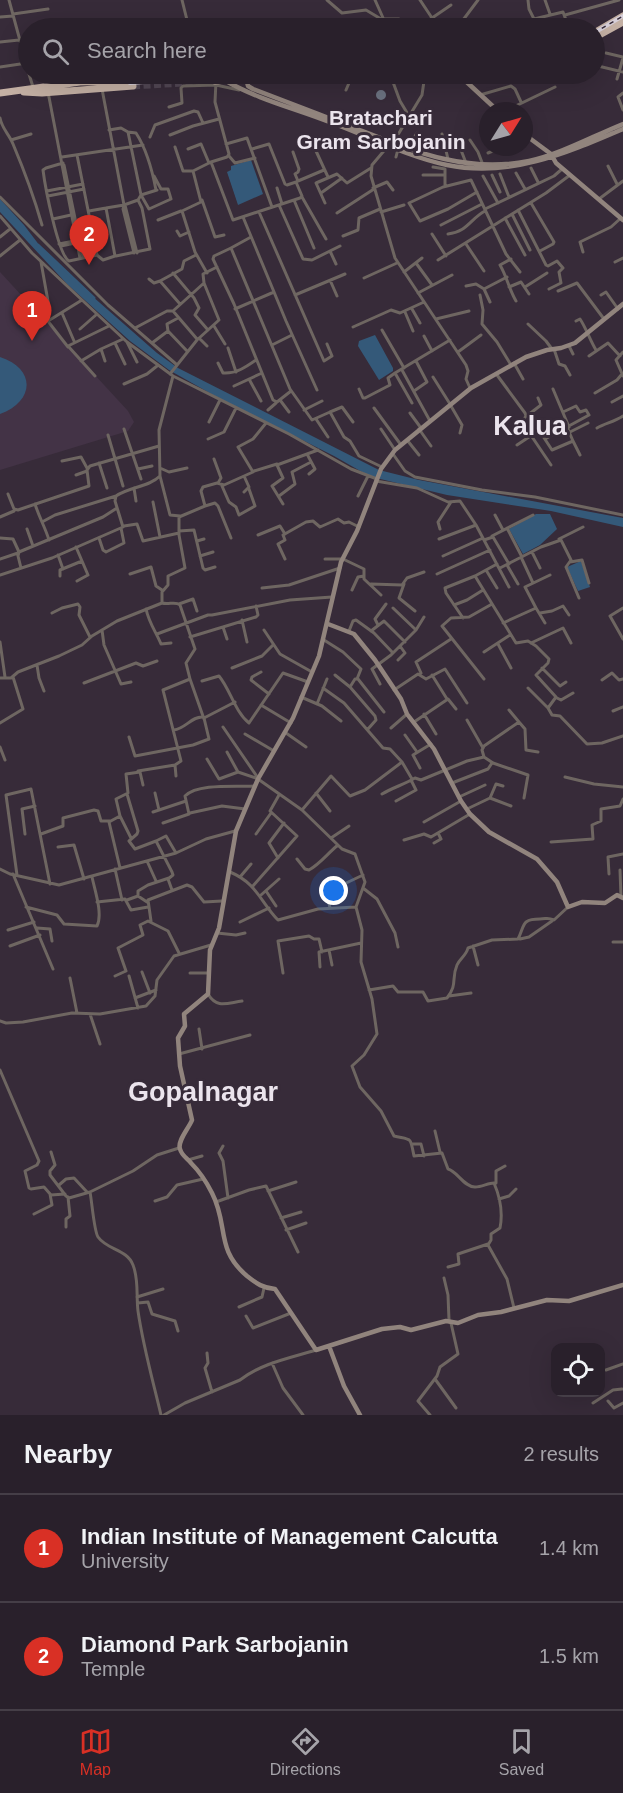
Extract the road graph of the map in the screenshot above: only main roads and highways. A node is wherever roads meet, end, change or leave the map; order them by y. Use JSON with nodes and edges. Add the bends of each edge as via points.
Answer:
{"nodes":[{"id":1,"x":623,"y":16,"type":"edge"},
{"id":2,"x":623,"y":22,"type":"edge"},
{"id":3,"x":605,"y":27,"type":"edge"},
{"id":4,"x":605,"y":32,"type":"edge"},
{"id":5,"x":61,"y":84,"type":"edge"},
{"id":6,"x":125,"y":84,"type":"tunnel mouth"},
{"id":7,"x":16,"y":91,"type":"junction"},
{"id":8,"x":0,"y":93,"type":"edge"}],
"edges":[{"from":1,"to":3,"type":"highway"},
{"from":2,"to":4,"type":"highway"},
{"from":5,"to":7,"type":"highway"},
{"from":6,"to":7,"type":"highway","via":[[48,92]]},
{"from":7,"to":8,"type":"highway"}]}
